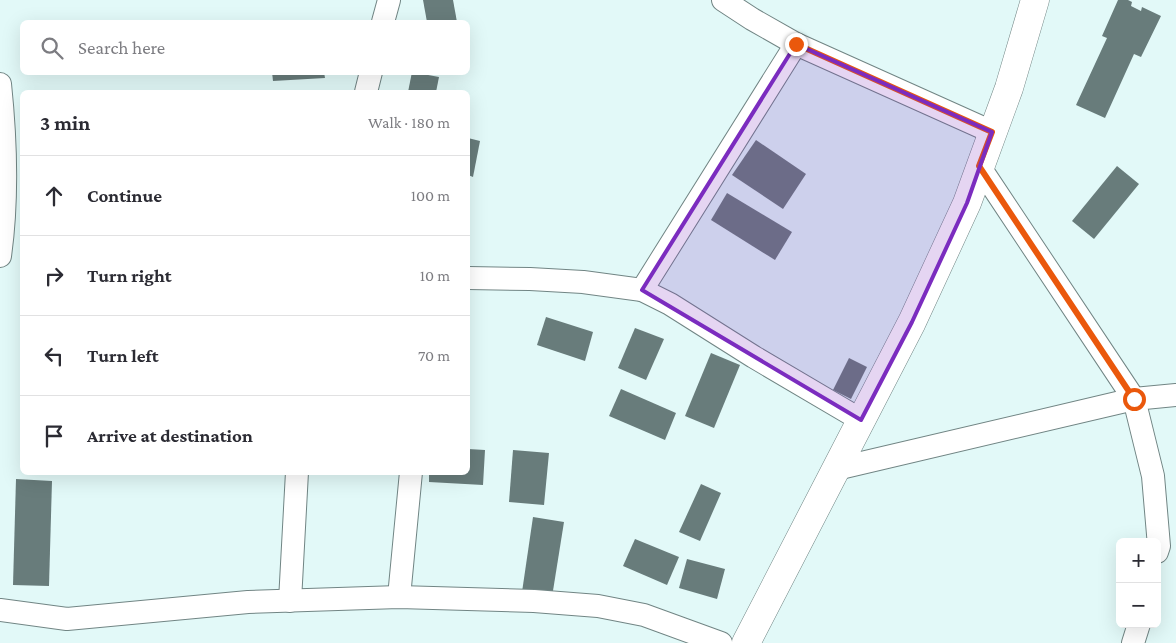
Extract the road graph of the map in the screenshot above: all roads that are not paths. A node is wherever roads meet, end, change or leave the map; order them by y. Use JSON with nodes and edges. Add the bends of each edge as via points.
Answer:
{"nodes":[{"id":1,"x":389,"y":0,"type":"edge"},
{"id":2,"x":723,"y":0,"type":"edge"},
{"id":3,"x":1035,"y":0,"type":"edge"},
{"id":4,"x":384,"y":20,"type":"edge"},
{"id":5,"x":796,"y":44,"type":"junction"},
{"id":6,"x":370,"y":75,"type":"edge"},
{"id":7,"x":0,"y":84,"type":"edge"},
{"id":8,"x":366,"y":90,"type":"edge"},
{"id":9,"x":992,"y":132,"type":"junction"},
{"id":10,"x":979,"y":166,"type":"junction"},
{"id":11,"x":0,"y":256,"type":"edge"},
{"id":12,"x":470,"y":278,"type":"edge"},
{"id":13,"x":642,"y":290,"type":"junction"},
{"id":14,"x":1176,"y":396,"type":"edge"},
{"id":15,"x":1134,"y":399,"type":"junction"},
{"id":16,"x":861,"y":420,"type":"junction"},
{"id":17,"x":836,"y":469,"type":"junction"},
{"id":18,"x":297,"y":475,"type":"edge"},
{"id":19,"x":411,"y":475,"type":"edge"},
{"id":20,"x":1158,"y":538,"type":"edge"},
{"id":21,"x":400,"y":597,"type":"junction"},
{"id":22,"x":290,"y":600,"type":"junction"},
{"id":23,"x":0,"y":610,"type":"edge"},
{"id":24,"x":1138,"y":628,"type":"edge"},
{"id":25,"x":721,"y":643,"type":"edge"},
{"id":26,"x":746,"y":643,"type":"edge"},
{"id":27,"x":1133,"y":643,"type":"edge"}],
"edges":[{"from":1,"to":4,"type":"street"},
{"from":2,"to":5,"type":"street"},
{"from":3,"to":9,"type":"street","via":[[1010,88]]},
{"from":5,"to":9,"type":"street"},
{"from":5,"to":13,"type":"street"},
{"from":6,"to":8,"type":"street"},
{"from":7,"to":11,"type":"street","via":[[6,192]]},
{"from":9,"to":10,"type":"street"},
{"from":10,"to":15,"type":"street"},
{"from":10,"to":16,"type":"street","via":[[966,203],[912,322]]},
{"from":12,"to":13,"type":"street","via":[[565,281]]},
{"from":13,"to":16,"type":"street"},
{"from":14,"to":15,"type":"street"},
{"from":15,"to":17,"type":"street"},
{"from":15,"to":20,"type":"street","via":[[1153,476]]},
{"from":16,"to":17,"type":"street"},
{"from":17,"to":26,"type":"street"},
{"from":18,"to":22,"type":"street"},
{"from":19,"to":21,"type":"street"},
{"from":21,"to":22,"type":"street"},
{"from":21,"to":25,"type":"street","via":[[598,606],[644,615]]},
{"from":22,"to":23,"type":"street","via":[[67,619]]},
{"from":24,"to":27,"type":"street"}]}
